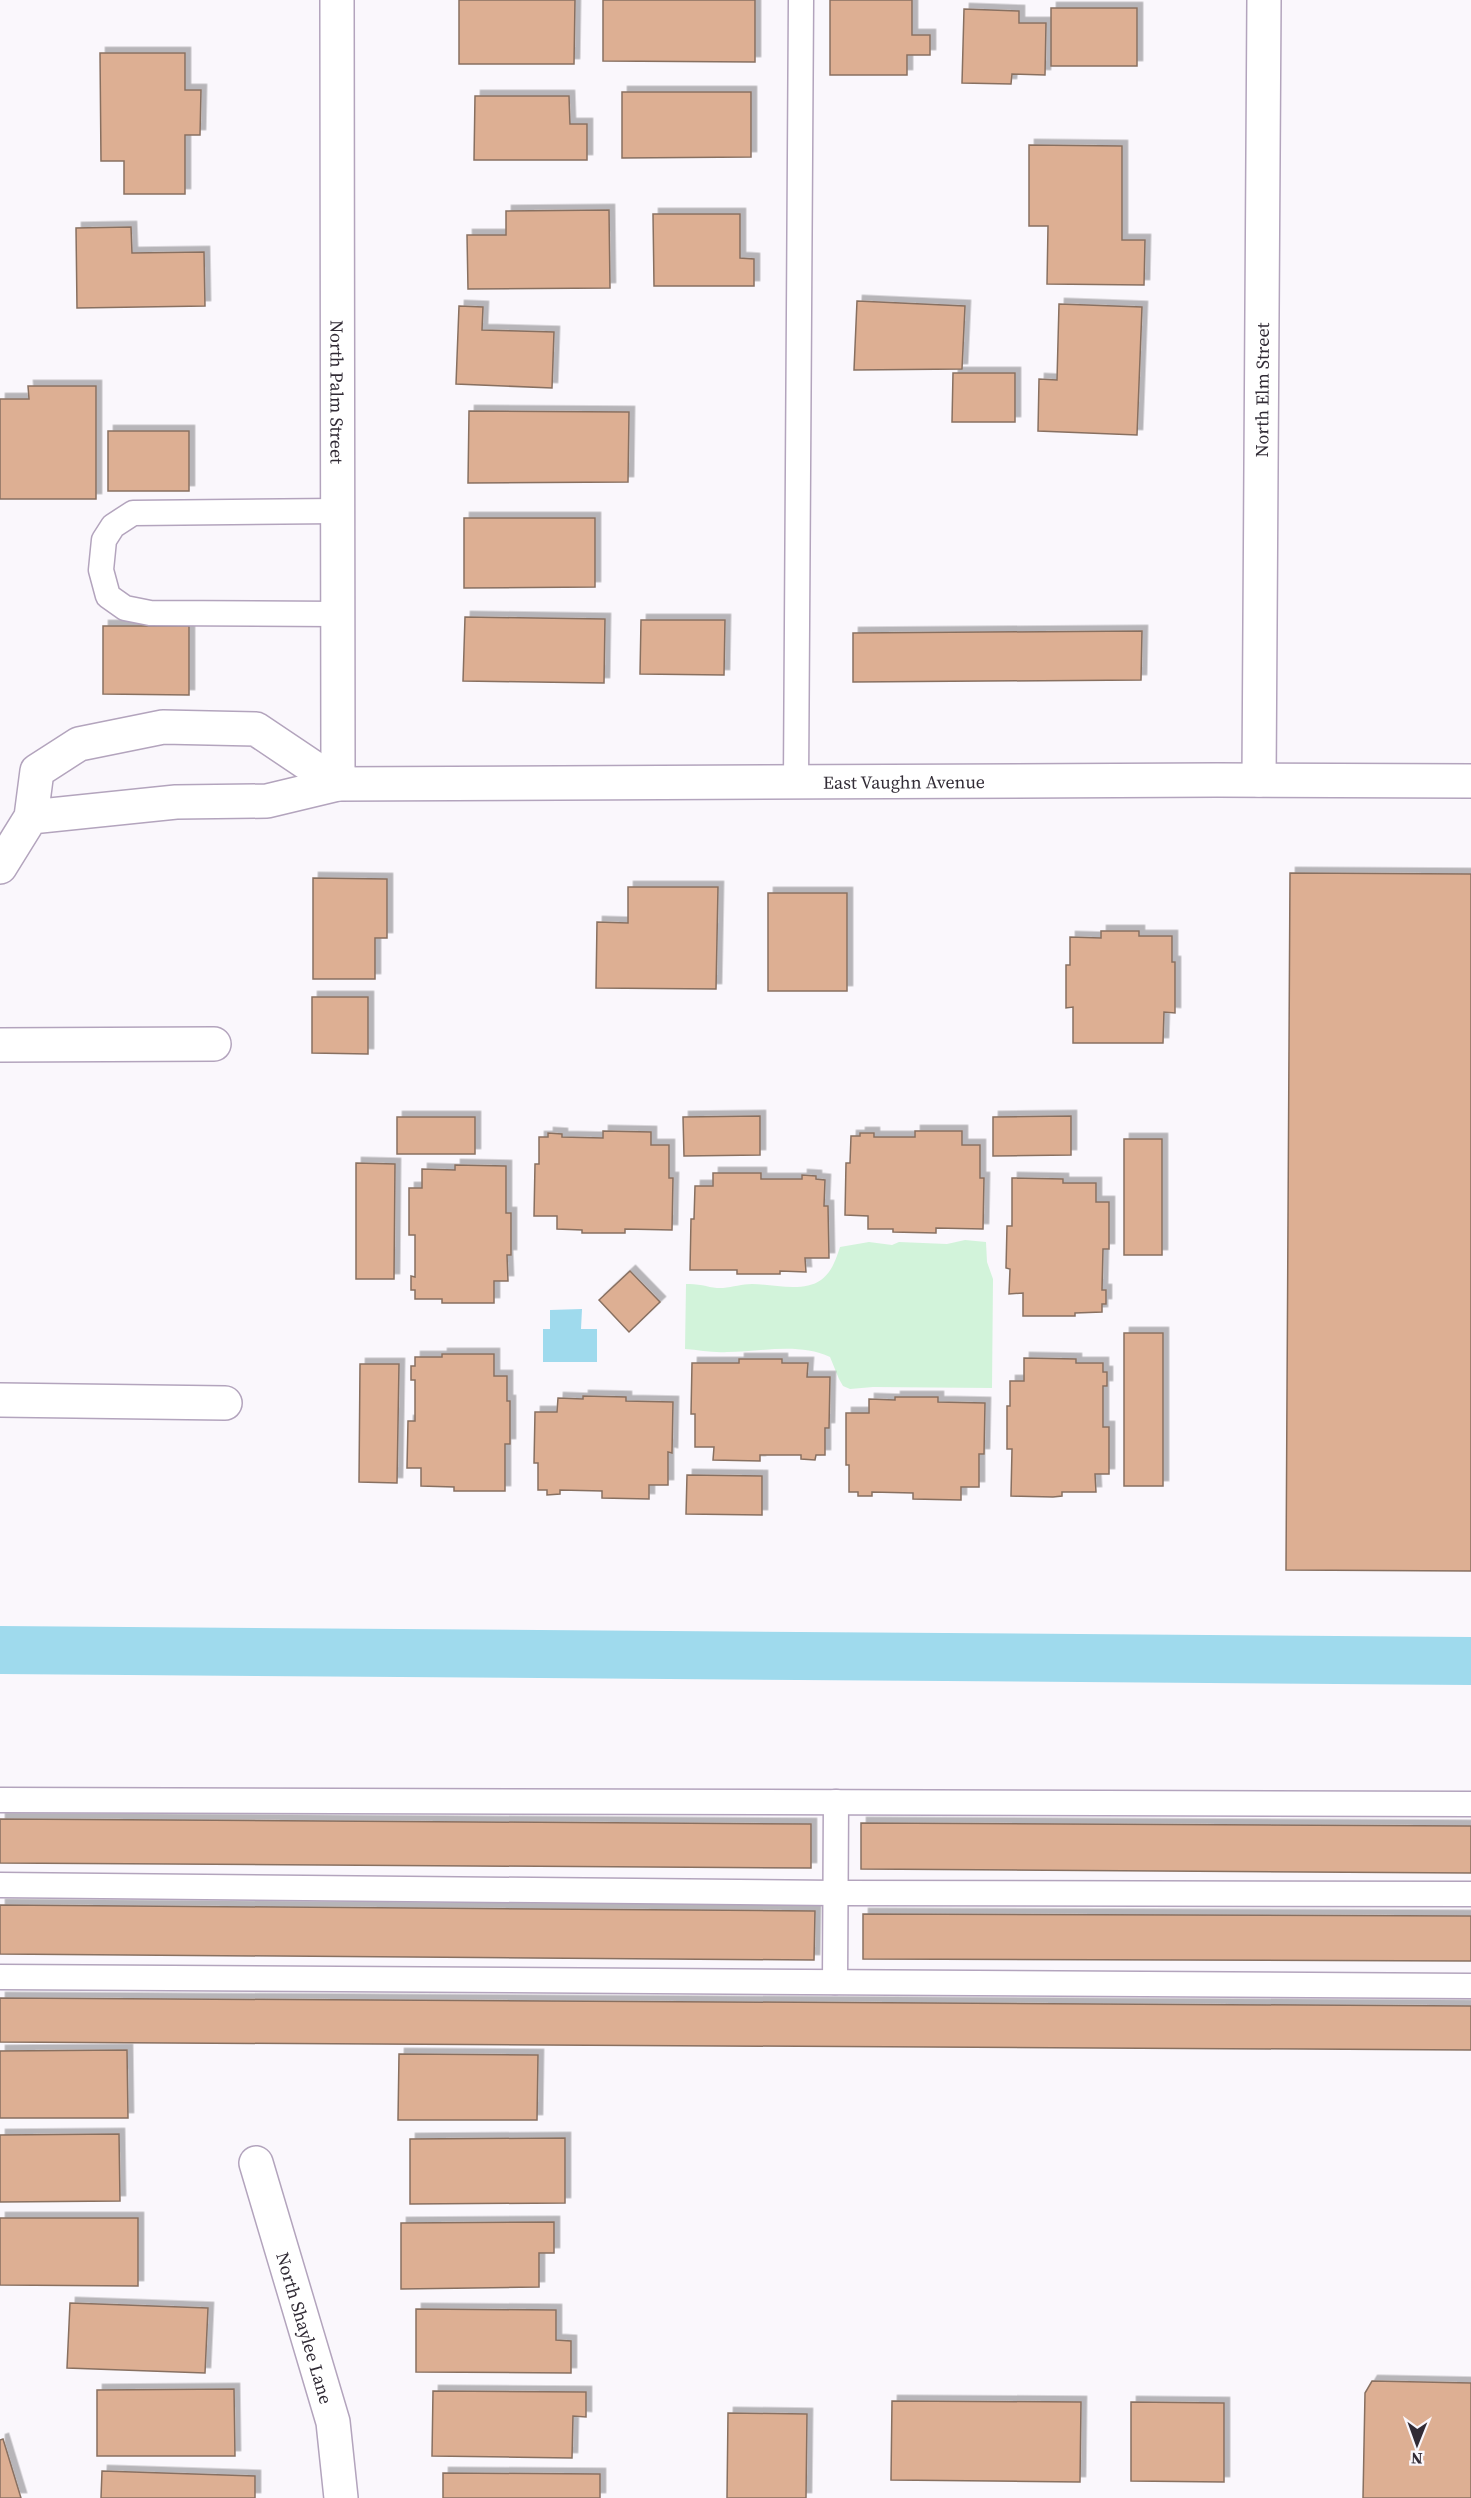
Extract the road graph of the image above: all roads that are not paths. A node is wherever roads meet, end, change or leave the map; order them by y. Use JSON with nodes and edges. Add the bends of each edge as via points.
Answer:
{"nodes":[{"id":1,"x":337,"y":0,"type":"edge"},
{"id":2,"x":801,"y":0,"type":"edge"},
{"id":3,"x":1264,"y":0,"type":"edge"},
{"id":4,"x":337,"y":511,"type":"junction"},
{"id":5,"x":337,"y":614,"type":"junction"},
{"id":6,"x":1259,"y":780,"type":"junction"},
{"id":7,"x":1471,"y":781,"type":"edge"},
{"id":8,"x":796,"y":782,"type":"junction"},
{"id":9,"x":338,"y":784,"type":"junction"},
{"id":10,"x":31,"y":817,"type":"junction"},
{"id":11,"x":0,"y":867,"type":"edge"},
{"id":12,"x":214,"y":1044,"type":"dead end"},
{"id":13,"x":0,"y":1045,"type":"edge"},
{"id":14,"x":0,"y":1400,"type":"edge"},
{"id":15,"x":225,"y":1403,"type":"dead end"},
{"id":16,"x":0,"y":1800,"type":"edge"},
{"id":17,"x":836,"y":1802,"type":"junction"},
{"id":18,"x":1471,"y":1804,"type":"edge"},
{"id":19,"x":0,"y":1885,"type":"edge"},
{"id":20,"x":836,"y":1893,"type":"junction"},
{"id":21,"x":1471,"y":1894,"type":"edge"},
{"id":22,"x":0,"y":1977,"type":"edge"},
{"id":23,"x":835,"y":1982,"type":"junction"},
{"id":24,"x":1471,"y":1986,"type":"edge"},
{"id":25,"x":256,"y":2163,"type":"dead end"},
{"id":26,"x":341,"y":2498,"type":"edge"}],
"edges":[{"from":1,"to":4,"type":"street","name":"North Palm Street"},
{"from":2,"to":8,"type":"lane"},
{"from":3,"to":6,"type":"street","name":"North Elm Street"},
{"from":4,"to":5,"type":"street","name":"North Palm Street"},
{"from":4,"to":5,"type":"lane","via":[[133,513],[113,526],[104,540],[101,570],[108,596],[125,608],[150,613]]},
{"from":5,"to":9,"type":"street","name":"North Palm Street"},
{"from":6,"to":7,"type":"street","name":"East Vaughn Avenue"},
{"from":6,"to":8,"type":"street","name":"East Vaughn Avenue"},
{"from":8,"to":9,"type":"street","name":"East Vaughn Avenue"},
{"from":9,"to":10,"type":"street","name":"East Vaughn Avenue","via":[[267,801],[176,802]]},
{"from":9,"to":10,"type":"street","via":[[256,729],[162,727],[79,744],[37,771]]},
{"from":10,"to":11,"type":"street"},
{"from":12,"to":13,"type":"street"},
{"from":14,"to":15,"type":"street"},
{"from":16,"to":17,"type":"lane"},
{"from":17,"to":18,"type":"lane"},
{"from":17,"to":20,"type":"lane"},
{"from":19,"to":20,"type":"lane"},
{"from":20,"to":21,"type":"lane"},
{"from":20,"to":23,"type":"lane"},
{"from":22,"to":23,"type":"lane"},
{"from":23,"to":24,"type":"lane"},
{"from":25,"to":26,"type":"street","name":"North Shaylee Lane","via":[[333,2422]]}]}
